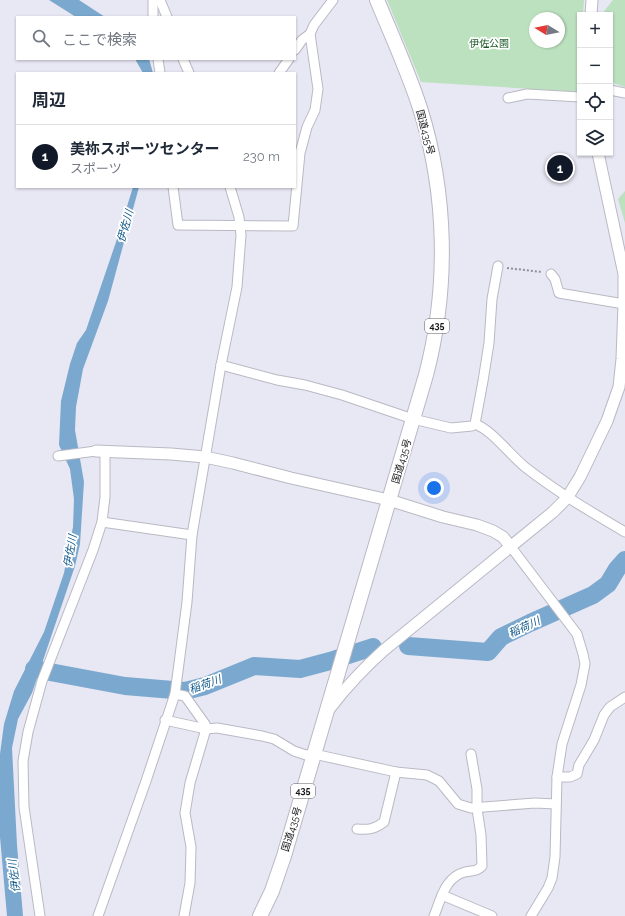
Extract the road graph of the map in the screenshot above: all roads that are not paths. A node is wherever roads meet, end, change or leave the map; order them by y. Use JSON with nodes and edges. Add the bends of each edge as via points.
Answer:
{"nodes":[{"id":1,"x":153,"y":0,"type":"edge"},
{"id":2,"x":160,"y":0,"type":"edge"},
{"id":3,"x":333,"y":0,"type":"edge"},
{"id":4,"x":377,"y":0,"type":"edge"},
{"id":5,"x":592,"y":0,"type":"edge"},
{"id":6,"x":591,"y":12,"type":"edge"},
{"id":7,"x":153,"y":16,"type":"edge"},
{"id":8,"x":167,"y":16,"type":"edge"},
{"id":9,"x":310,"y":34,"type":"junction"},
{"id":10,"x":296,"y":49,"type":"edge"},
{"id":11,"x":158,"y":60,"type":"edge"},
{"id":12,"x":184,"y":60,"type":"edge"},
{"id":13,"x":288,"y":60,"type":"edge"},
{"id":14,"x":160,"y":72,"type":"edge"},
{"id":15,"x":189,"y":72,"type":"edge"},
{"id":16,"x":280,"y":72,"type":"edge"},
{"id":17,"x":613,"y":91,"type":"edge"},
{"id":18,"x":625,"y":93,"type":"edge"},
{"id":19,"x":577,"y":97,"type":"edge"},
{"id":20,"x":508,"y":98,"type":"dead end"},
{"id":21,"x":599,"y":156,"type":"edge"},
{"id":22,"x":173,"y":188,"type":"edge"},
{"id":23,"x":230,"y":188,"type":"edge"},
{"id":24,"x":240,"y":226,"type":"junction"},
{"id":25,"x":498,"y":266,"type":"road end"},
{"id":26,"x":551,"y":274,"type":"road end"},
{"id":27,"x":624,"y":304,"type":"edge"},
{"id":28,"x":221,"y":366,"type":"junction"},
{"id":29,"x":622,"y":388,"type":"edge"},
{"id":30,"x":413,"y":419,"type":"junction"},
{"id":31,"x":475,"y":424,"type":"junction"},
{"id":32,"x":100,"y":451,"type":"junction"},
{"id":33,"x":58,"y":456,"type":"dead end"},
{"id":34,"x":205,"y":458,"type":"junction"},
{"id":35,"x":567,"y":498,"type":"junction"},
{"id":36,"x":389,"y":500,"type":"junction"},
{"id":37,"x":102,"y":522,"type":"junction"},
{"id":38,"x":625,"y":532,"type":"edge"},
{"id":39,"x":192,"y":536,"type":"junction"},
{"id":40,"x":510,"y":547,"type":"junction"},
{"id":41,"x":174,"y":694,"type":"junction"},
{"id":42,"x":625,"y":697,"type":"edge"},
{"id":43,"x":326,"y":714,"type":"junction"},
{"id":44,"x":165,"y":720,"type":"junction"},
{"id":45,"x":206,"y":729,"type":"junction"},
{"id":46,"x":314,"y":754,"type":"junction"},
{"id":47,"x":471,"y":754,"type":"dead end"},
{"id":48,"x":396,"y":772,"type":"junction"},
{"id":49,"x":557,"y":777,"type":"junction"},
{"id":50,"x":556,"y":804,"type":"junction"},
{"id":51,"x":477,"y":809,"type":"junction"},
{"id":52,"x":357,"y":829,"type":"dead end"},
{"id":53,"x":442,"y":895,"type":"junction"},
{"id":54,"x":40,"y":916,"type":"edge"},
{"id":55,"x":98,"y":916,"type":"edge"},
{"id":56,"x":184,"y":916,"type":"edge"},
{"id":57,"x":260,"y":916,"type":"edge"},
{"id":58,"x":434,"y":916,"type":"edge"},
{"id":59,"x":492,"y":916,"type":"edge"},
{"id":60,"x":532,"y":916,"type":"edge"}],
"edges":[{"from":1,"to":7,"type":"street"},
{"from":2,"to":8,"type":"street"},
{"from":3,"to":9,"type":"street"},
{"from":4,"to":30,"type":"highway","name":"国道435号","number":"435","via":[[417,99],[428,136],[435,165],[442,226],[441,290],[434,346]]},
{"from":5,"to":6,"type":"street"},
{"from":9,"to":10,"type":"street"},
{"from":9,"to":24,"type":"street","via":[[318,89],[315,110],[300,153],[293,226]]},
{"from":11,"to":14,"type":"street"},
{"from":12,"to":15,"type":"street"},
{"from":13,"to":16,"type":"street"},
{"from":17,"to":18,"type":"street"},
{"from":19,"to":20,"type":"street","via":[[526,94]]},
{"from":21,"to":27,"type":"street","via":[[624,274]]},
{"from":22,"to":24,"type":"street","via":[[178,225]]},
{"from":23,"to":24,"type":"street"},
{"from":24,"to":28,"type":"street","via":[[238,287]]},
{"from":25,"to":31,"type":"street","via":[[484,381]]},
{"from":26,"to":27,"type":"street","via":[[559,293]]},
{"from":27,"to":29,"type":"street"},
{"from":28,"to":30,"type":"street","via":[[342,395]]},
{"from":28,"to":34,"type":"street"},
{"from":29,"to":35,"type":"street","via":[[590,458]]},
{"from":30,"to":31,"type":"street","via":[[451,428],[464,428]]},
{"from":30,"to":36,"type":"highway","name":"国道435号","number":"435"},
{"from":31,"to":35,"type":"street","via":[[484,428],[524,467]]},
{"from":32,"to":33,"type":"street"},
{"from":32,"to":34,"type":"street"},
{"from":32,"to":37,"type":"street","via":[[105,497]]},
{"from":34,"to":36,"type":"street"},
{"from":34,"to":39,"type":"street"},
{"from":35,"to":38,"type":"street"},
{"from":35,"to":40,"type":"street"},
{"from":36,"to":40,"type":"street","via":[[493,531],[503,537]]},
{"from":36,"to":43,"type":"highway","name":"国道435号","number":"435"},
{"from":37,"to":39,"type":"street"},
{"from":37,"to":54,"type":"street","via":[[42,681],[23,761],[24,807]]},
{"from":39,"to":41,"type":"street","via":[[187,602]]},
{"from":40,"to":43,"type":"street","via":[[365,667]]},
{"from":40,"to":49,"type":"street","via":[[577,634],[583,654],[585,664],[581,685],[562,744]]},
{"from":41,"to":44,"type":"street"},
{"from":41,"to":45,"type":"street","via":[[185,696]]},
{"from":42,"to":49,"type":"street","via":[[610,707],[604,715],[594,740],[579,764],[577,774]]},
{"from":43,"to":46,"type":"highway","name":"国道435号","number":"435"},
{"from":44,"to":45,"type":"street"},
{"from":44,"to":55,"type":"street"},
{"from":45,"to":46,"type":"street","via":[[217,728],[262,736],[294,751],[306,755]]},
{"from":45,"to":56,"type":"street","via":[[190,783],[185,813],[191,847],[190,883]]},
{"from":46,"to":48,"type":"street"},
{"from":46,"to":57,"type":"highway","name":"国道435号","number":"435","via":[[272,891]]},
{"from":47,"to":51,"type":"street","via":[[477,789]]},
{"from":48,"to":51,"type":"street","via":[[427,775],[439,781],[458,804]]},
{"from":48,"to":52,"type":"street","via":[[384,822],[370,830]]},
{"from":49,"to":50,"type":"street"},
{"from":50,"to":51,"type":"street","via":[[535,803]]},
{"from":50,"to":60,"type":"street","via":[[552,878]]},
{"from":51,"to":53,"type":"street","via":[[482,866],[478,870],[455,876],[448,882]]},
{"from":53,"to":58,"type":"street"},
{"from":53,"to":59,"type":"street"}]}
